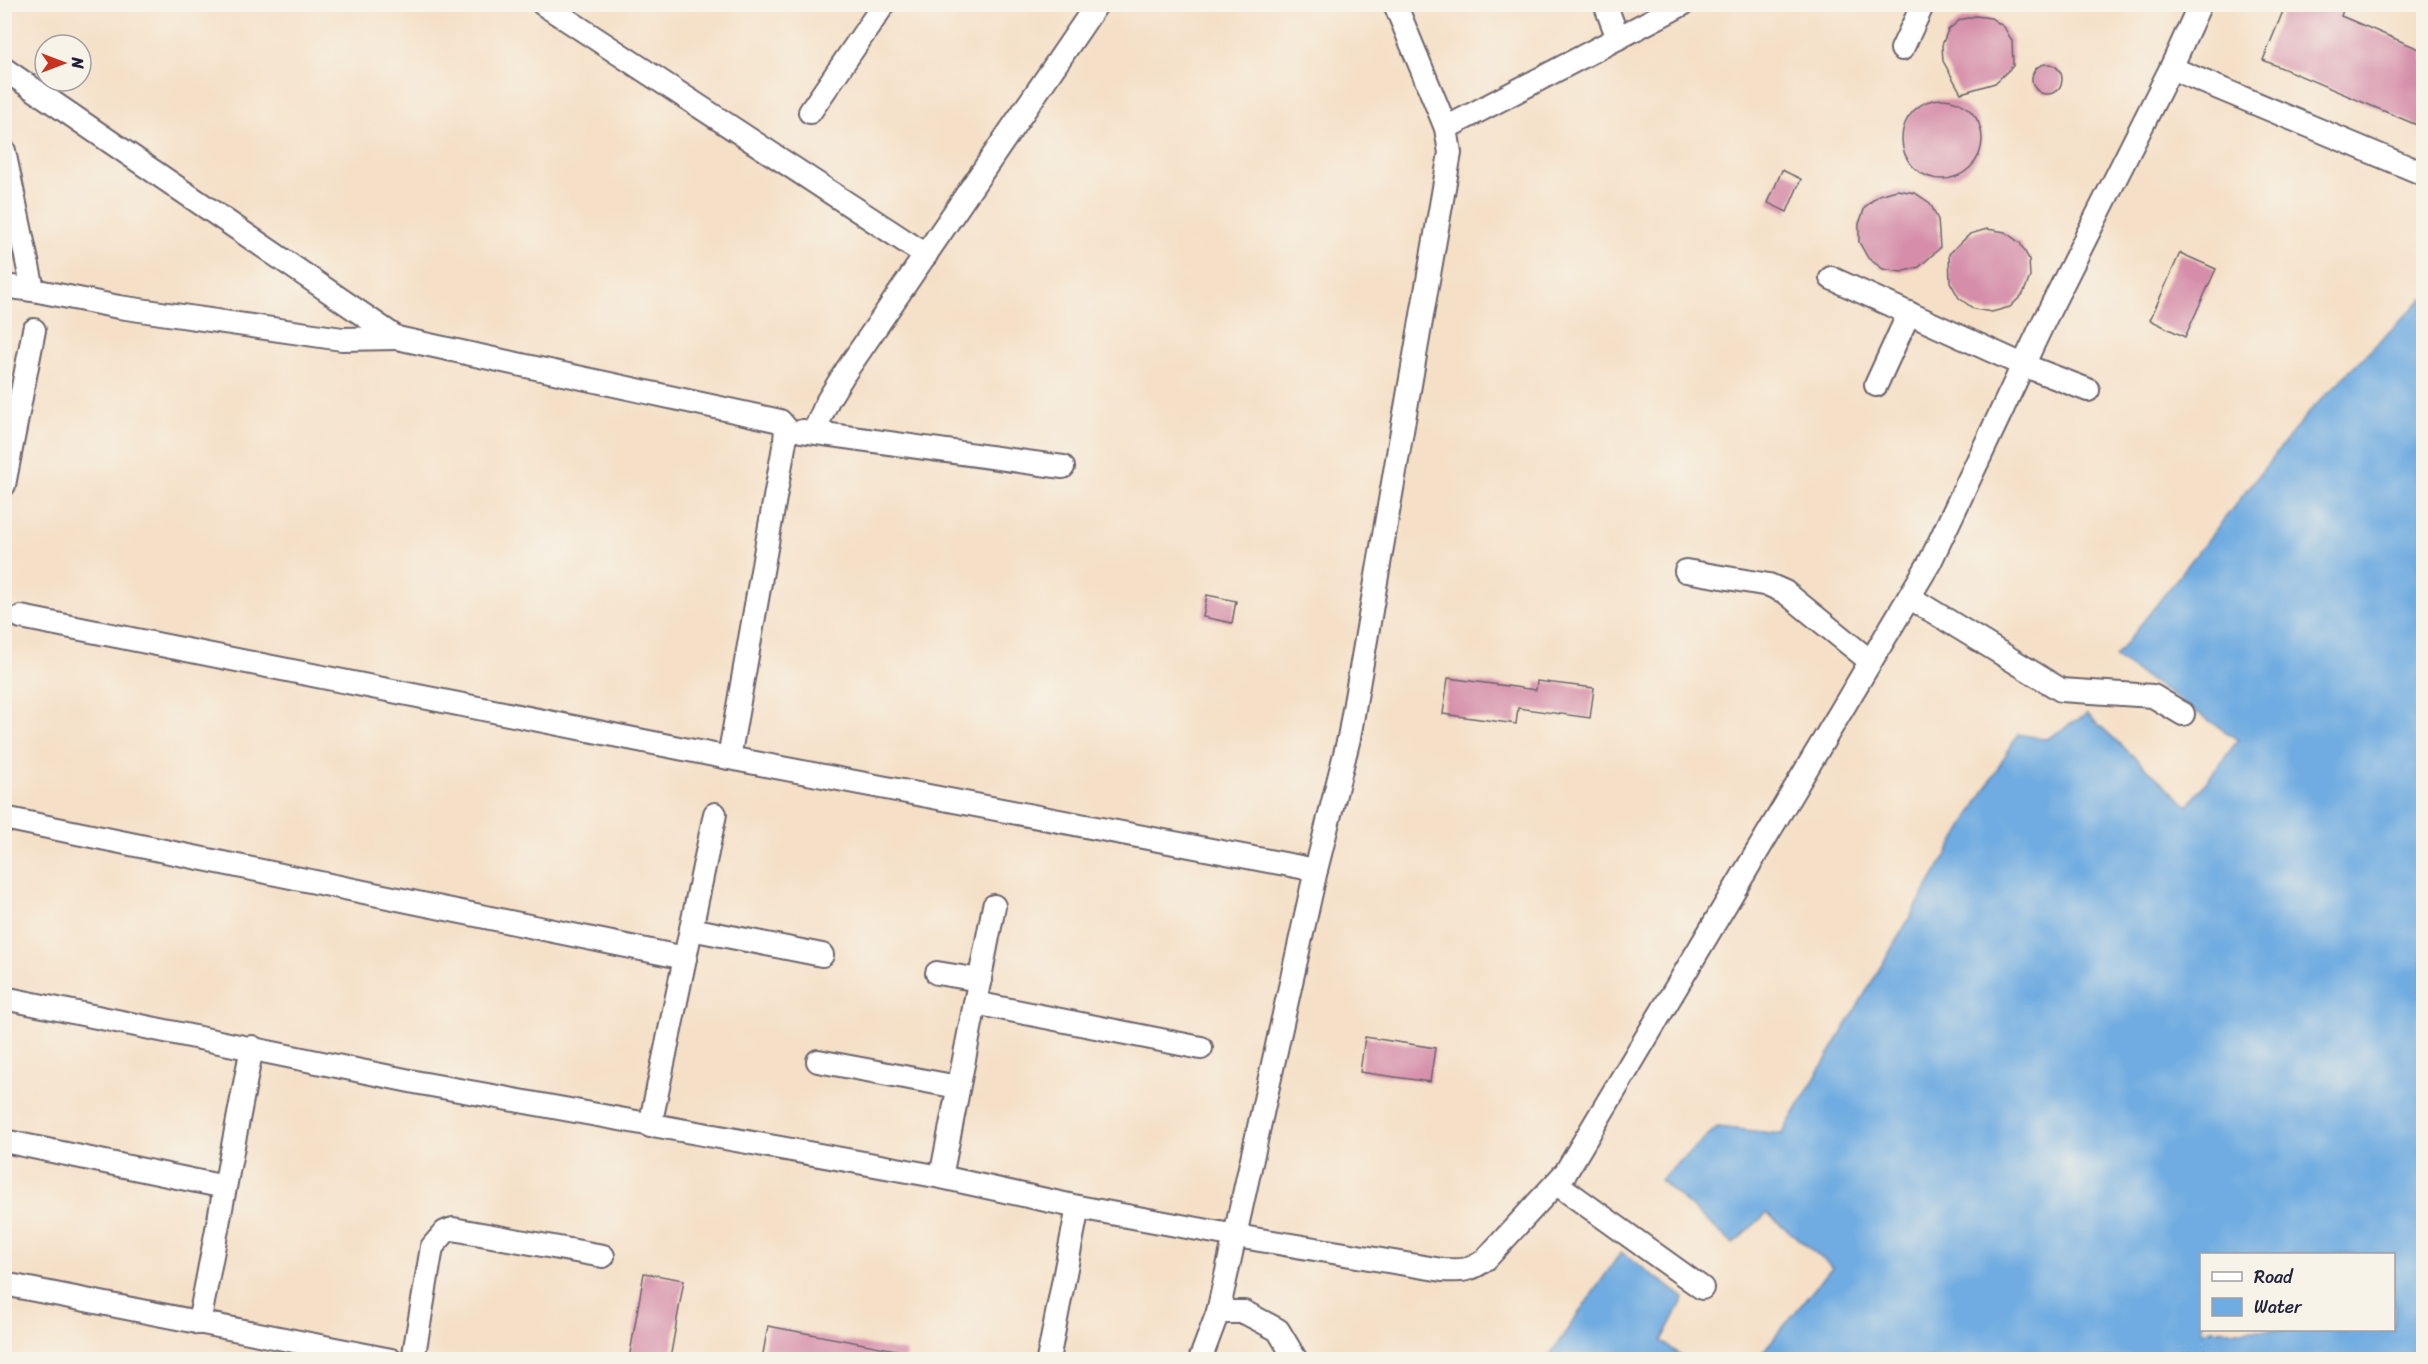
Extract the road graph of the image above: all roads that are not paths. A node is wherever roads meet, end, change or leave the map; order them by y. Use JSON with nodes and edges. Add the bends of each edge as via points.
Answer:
{"nodes":[{"id":1,"x":543,"y":4,"type":"edge"},
{"id":2,"x":884,"y":4,"type":"edge"},
{"id":3,"x":1097,"y":4,"type":"edge"},
{"id":4,"x":1395,"y":4,"type":"edge"},
{"id":5,"x":1605,"y":4,"type":"edge"},
{"id":6,"x":1683,"y":4,"type":"edge"},
{"id":7,"x":1923,"y":4,"type":"edge"},
{"id":8,"x":2200,"y":4,"type":"edge"},
{"id":9,"x":1618,"y":38,"type":"junction"},
{"id":10,"x":1902,"y":49,"type":"dead end"},
{"id":11,"x":2172,"y":68,"type":"junction"},
{"id":12,"x":4,"y":69,"type":"edge"},
{"id":13,"x":810,"y":112,"type":"dead end"},
{"id":14,"x":1446,"y":128,"type":"junction"},
{"id":15,"x":4,"y":151,"type":"edge"},
{"id":16,"x":2424,"y":174,"type":"edge"},
{"id":17,"x":926,"y":255,"type":"junction"},
{"id":18,"x":1831,"y":278,"type":"dead end"},
{"id":19,"x":4,"y":286,"type":"edge"},
{"id":20,"x":33,"y":290,"type":"junction"},
{"id":21,"x":1909,"y":314,"type":"junction"},
{"id":22,"x":34,"y":330,"type":"dead end"},
{"id":23,"x":397,"y":338,"type":"junction"},
{"id":24,"x":2024,"y":365,"type":"junction"},
{"id":25,"x":1876,"y":385,"type":"dead end"},
{"id":26,"x":2088,"y":390,"type":"dead end"},
{"id":27,"x":786,"y":428,"type":"junction"},
{"id":28,"x":814,"y":432,"type":"junction"},
{"id":29,"x":1063,"y":467,"type":"dead end"},
{"id":30,"x":4,"y":485,"type":"edge"},
{"id":31,"x":1686,"y":571,"type":"dead end"},
{"id":32,"x":1909,"y":597,"type":"junction"},
{"id":33,"x":21,"y":617,"type":"dead end"},
{"id":34,"x":1870,"y":661,"type":"junction"},
{"id":35,"x":2183,"y":714,"type":"dead end"},
{"id":36,"x":729,"y":758,"type":"junction"},
{"id":37,"x":715,"y":814,"type":"dead end"},
{"id":38,"x":4,"y":818,"type":"edge"},
{"id":39,"x":1316,"y":870,"type":"junction"},
{"id":40,"x":994,"y":906,"type":"dead end"},
{"id":41,"x":691,"y":929,"type":"junction"},
{"id":42,"x":822,"y":955,"type":"dead end"},
{"id":43,"x":685,"y":958,"type":"junction"},
{"id":44,"x":937,"y":973,"type":"dead end"},
{"id":45,"x":980,"y":980,"type":"junction"},
{"id":46,"x":4,"y":998,"type":"edge"},
{"id":47,"x":975,"y":1003,"type":"junction"},
{"id":48,"x":252,"y":1047,"type":"junction"},
{"id":49,"x":1201,"y":1048,"type":"dead end"},
{"id":50,"x":818,"y":1061,"type":"dead end"},
{"id":51,"x":958,"y":1087,"type":"junction"},
{"id":52,"x":650,"y":1126,"type":"junction"},
{"id":53,"x":4,"y":1141,"type":"edge"},
{"id":54,"x":941,"y":1177,"type":"junction"},
{"id":55,"x":1557,"y":1184,"type":"junction"},
{"id":56,"x":225,"y":1187,"type":"junction"},
{"id":57,"x":1078,"y":1207,"type":"junction"},
{"id":58,"x":1236,"y":1236,"type":"junction"},
{"id":59,"x":603,"y":1256,"type":"dead end"},
{"id":60,"x":4,"y":1284,"type":"edge"},
{"id":61,"x":1702,"y":1288,"type":"dead end"},
{"id":62,"x":1218,"y":1312,"type":"junction"},
{"id":63,"x":199,"y":1323,"type":"junction"},
{"id":64,"x":391,"y":1359,"type":"edge"},
{"id":65,"x":413,"y":1359,"type":"edge"},
{"id":66,"x":1048,"y":1359,"type":"edge"},
{"id":67,"x":1200,"y":1359,"type":"edge"},
{"id":68,"x":1296,"y":1359,"type":"edge"}],
"edges":[{"from":1,"to":17,"type":"lane"},
{"from":2,"to":13,"type":"lane"},
{"from":3,"to":17,"type":"lane"},
{"from":4,"to":14,"type":"lane"},
{"from":5,"to":9,"type":"lane"},
{"from":6,"to":9,"type":"lane"},
{"from":7,"to":10,"type":"lane"},
{"from":8,"to":11,"type":"lane"},
{"from":9,"to":14,"type":"lane"},
{"from":11,"to":16,"type":"lane"},
{"from":11,"to":24,"type":"lane"},
{"from":12,"to":23,"type":"lane"},
{"from":14,"to":39,"type":"lane","via":[[1450,153],[1348,738]]},
{"from":15,"to":20,"type":"lane"},
{"from":17,"to":28,"type":"lane","via":[[828,400]]},
{"from":18,"to":21,"type":"lane"},
{"from":19,"to":20,"type":"lane"},
{"from":20,"to":23,"type":"lane","via":[[119,307],[342,339]]},
{"from":21,"to":24,"type":"lane"},
{"from":21,"to":25,"type":"lane"},
{"from":22,"to":30,"type":"lane"},
{"from":23,"to":27,"type":"lane","via":[[773,418]]},
{"from":24,"to":26,"type":"lane"},
{"from":24,"to":32,"type":"lane","via":[[1956,511]]},
{"from":27,"to":28,"type":"lane"},
{"from":27,"to":36,"type":"lane"},
{"from":28,"to":29,"type":"lane"},
{"from":31,"to":34,"type":"lane","via":[[1769,585],[1785,592]]},
{"from":32,"to":34,"type":"lane"},
{"from":32,"to":35,"type":"lane","via":[[2061,690],[2153,696]]},
{"from":33,"to":36,"type":"lane"},
{"from":34,"to":55,"type":"lane"},
{"from":36,"to":39,"type":"lane"},
{"from":37,"to":41,"type":"lane"},
{"from":38,"to":43,"type":"lane"},
{"from":39,"to":58,"type":"lane"},
{"from":40,"to":45,"type":"lane"},
{"from":41,"to":42,"type":"lane"},
{"from":41,"to":43,"type":"lane"},
{"from":43,"to":52,"type":"lane"},
{"from":44,"to":45,"type":"lane"},
{"from":45,"to":47,"type":"lane"},
{"from":46,"to":48,"type":"lane"},
{"from":47,"to":49,"type":"lane"},
{"from":47,"to":51,"type":"lane"},
{"from":48,"to":52,"type":"lane"},
{"from":48,"to":56,"type":"lane"},
{"from":50,"to":51,"type":"lane"},
{"from":51,"to":54,"type":"lane"},
{"from":52,"to":54,"type":"lane"},
{"from":53,"to":56,"type":"lane"},
{"from":54,"to":57,"type":"lane"},
{"from":55,"to":58,"type":"lane","via":[[1486,1259],[1462,1271]]},
{"from":55,"to":61,"type":"lane"},
{"from":56,"to":63,"type":"lane"},
{"from":57,"to":58,"type":"lane"},
{"from":57,"to":66,"type":"lane"},
{"from":58,"to":62,"type":"lane"},
{"from":59,"to":65,"type":"lane","via":[[453,1229],[444,1232],[432,1247]]},
{"from":60,"to":63,"type":"lane"},
{"from":62,"to":67,"type":"lane"},
{"from":62,"to":68,"type":"lane","via":[[1244,1312],[1278,1330]]},
{"from":63,"to":64,"type":"lane"}]}
